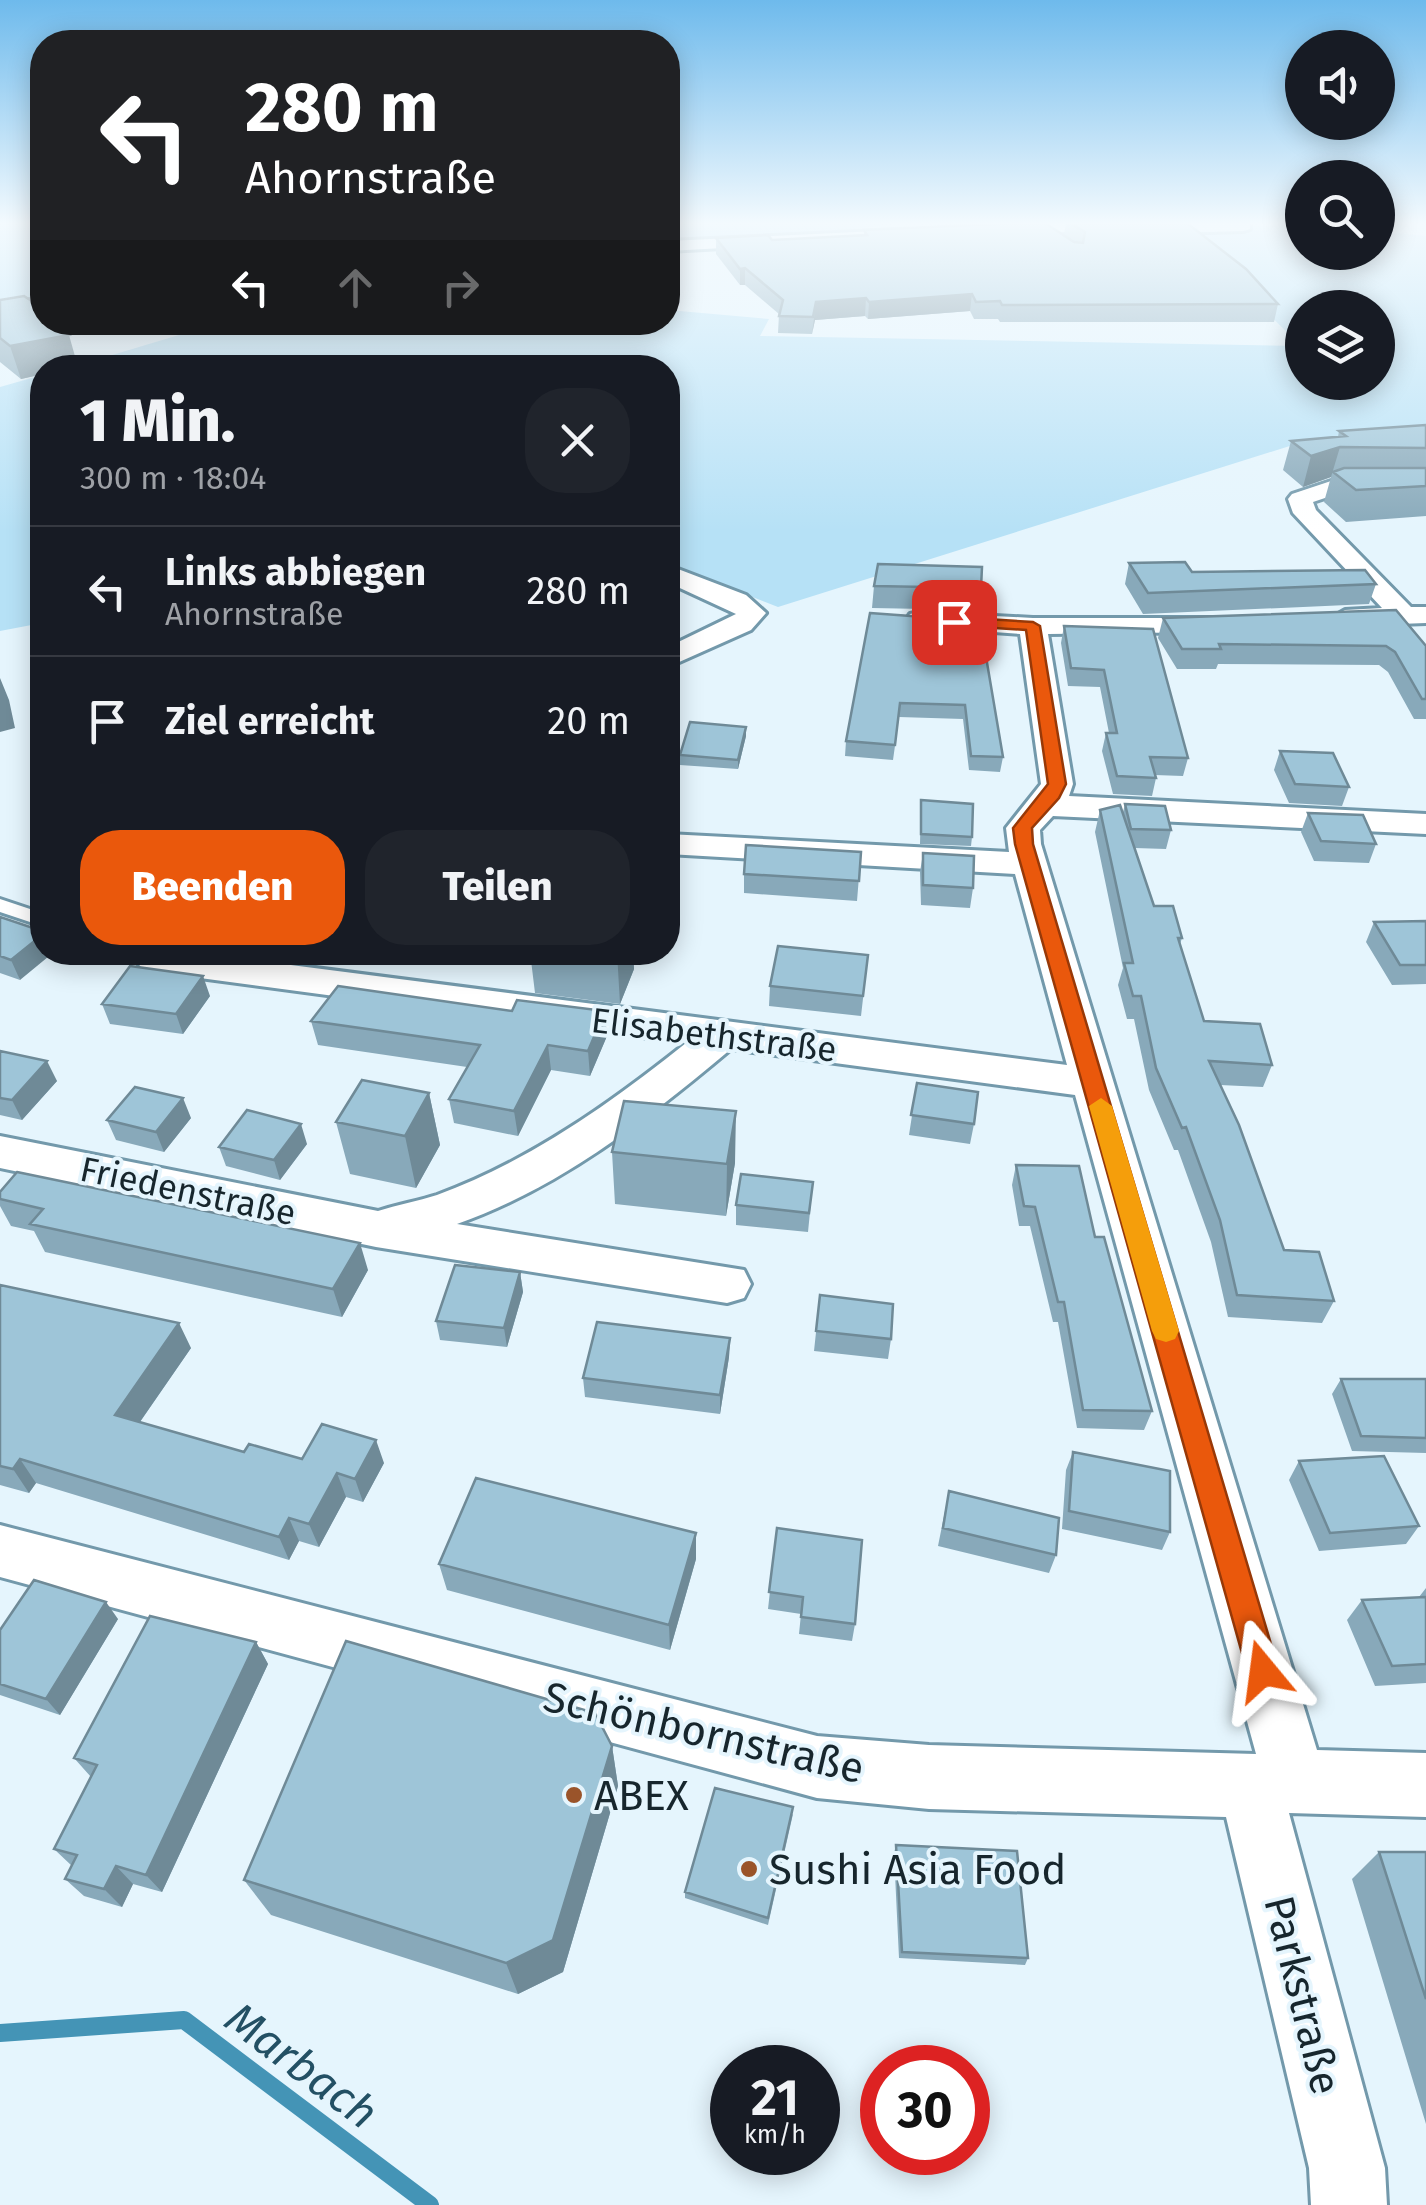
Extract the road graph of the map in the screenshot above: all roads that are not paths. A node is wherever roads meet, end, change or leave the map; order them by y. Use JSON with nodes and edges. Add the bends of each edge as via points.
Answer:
{"nodes":[{"id":1,"x":1426,"y":488,"type":"edge"},
{"id":2,"x":680,"y":578,"type":"edge"},
{"id":3,"x":1415,"y":615,"type":"edge"},
{"id":4,"x":894,"y":619,"type":"edge"},
{"id":5,"x":1309,"y":620,"type":"edge"},
{"id":6,"x":1252,"y":622,"type":"edge"},
{"id":7,"x":1033,"y":626,"type":"junction"},
{"id":8,"x":1426,"y":644,"type":"edge"},
{"id":9,"x":680,"y":652,"type":"edge"},
{"id":10,"x":1041,"y":806,"type":"junction"},
{"id":11,"x":1426,"y":824,"type":"edge"},
{"id":12,"x":680,"y":845,"type":"edge"},
{"id":13,"x":1029,"y":864,"type":"junction"},
{"id":14,"x":0,"y":905,"type":"edge"},
{"id":15,"x":30,"y":916,"type":"edge"},
{"id":16,"x":221,"y":965,"type":"edge"},
{"id":17,"x":720,"y":1037,"type":"junction"},
{"id":18,"x":1094,"y":1083,"type":"junction"},
{"id":19,"x":0,"y":1152,"type":"edge"},
{"id":20,"x":376,"y":1229,"type":"junction"},
{"id":21,"x":726,"y":1284,"type":"dead end"},
{"id":22,"x":0,"y":1550,"type":"edge"},
{"id":23,"x":1273,"y":1784,"type":"junction"},
{"id":24,"x":1426,"y":1785,"type":"edge"},
{"id":25,"x":1350,"y":2205,"type":"edge"}],
"edges":[{"from":1,"to":3,"type":"street","via":[[1331,488],[1300,499],[1306,513]]},
{"from":2,"to":9,"type":"street","via":[[752,613]]},
{"from":3,"to":5,"type":"street"},
{"from":3,"to":8,"type":"street"},
{"from":4,"to":7,"type":"street"},
{"from":6,"to":7,"type":"street"},
{"from":7,"to":10,"type":"street","via":[[1057,784]]},
{"from":10,"to":11,"type":"street"},
{"from":10,"to":13,"type":"street","name":"Parkstraße","via":[[1022,828]]},
{"from":12,"to":13,"type":"street"},
{"from":13,"to":18,"type":"street","name":"Parkstraße"},
{"from":14,"to":15,"type":"lane"},
{"from":16,"to":17,"type":"street","name":"Elisabethstraße"},
{"from":17,"to":18,"type":"street","name":"Elisabethstraße"},
{"from":17,"to":20,"type":"street","name":"Friedenstraße","via":[[664,1084],[556,1154],[457,1206]]},
{"from":18,"to":23,"type":"street","name":"Parkstraße"},
{"from":19,"to":20,"type":"street","name":"Friedenstraße"},
{"from":20,"to":21,"type":"street","name":"Friedenstraße"},
{"from":22,"to":23,"type":"street","name":"Schönbornstraße","via":[[817,1767],[929,1777]]},
{"from":23,"to":24,"type":"street","name":"Schönbornstraße"},
{"from":23,"to":25,"type":"street","name":"Parkstraße"}]}
